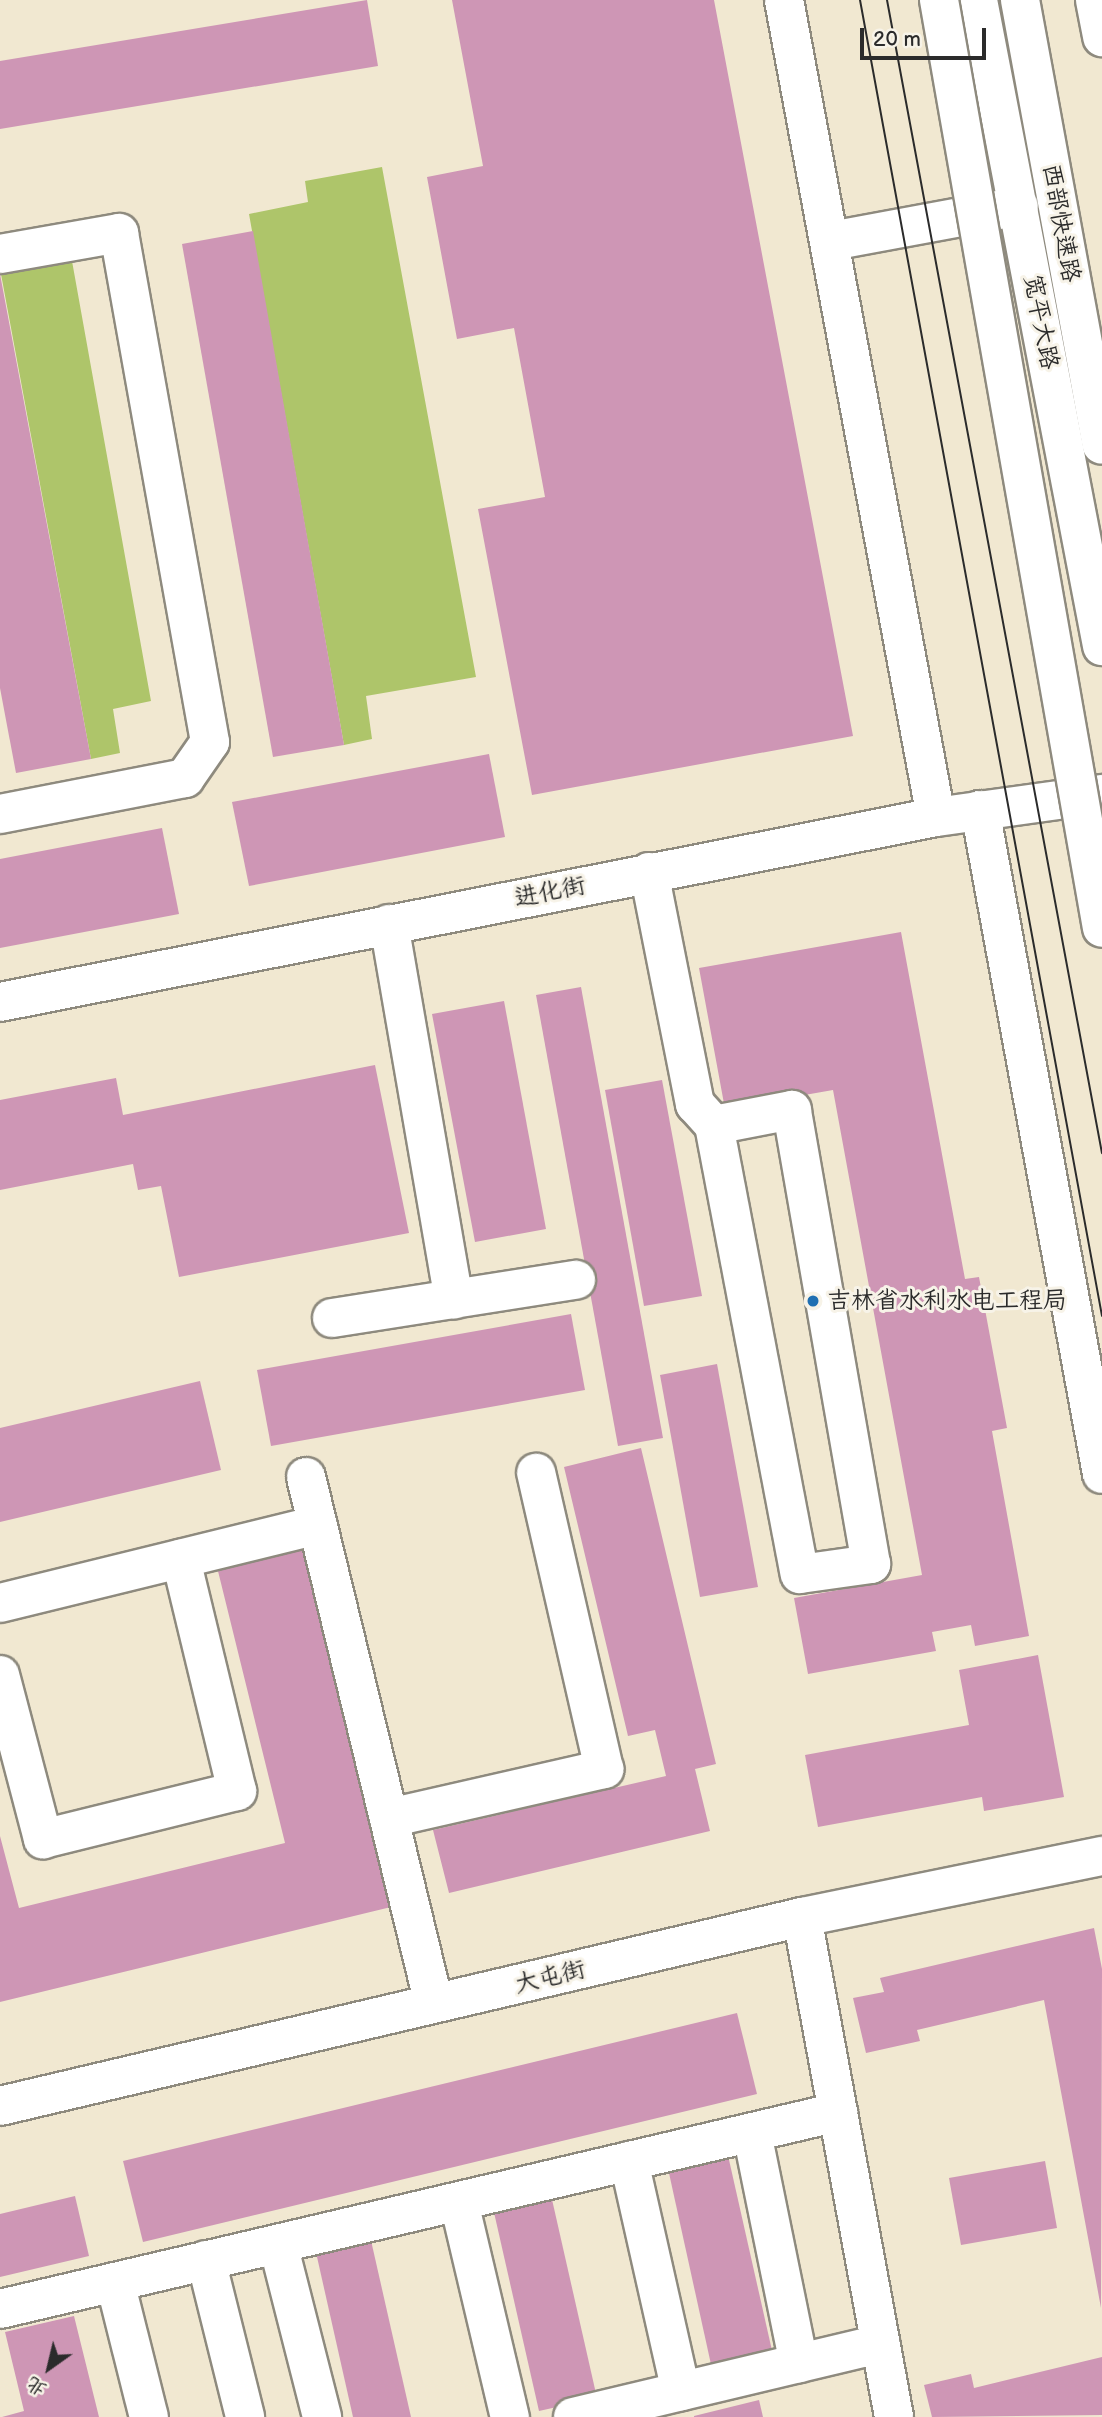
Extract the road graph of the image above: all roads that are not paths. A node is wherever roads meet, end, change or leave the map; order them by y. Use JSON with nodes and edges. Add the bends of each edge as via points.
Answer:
{"nodes":[{"id":1,"x":785,"y":0,"type":"edge"},
{"id":2,"x":939,"y":0,"type":"edge"},
{"id":3,"x":978,"y":0,"type":"edge"},
{"id":4,"x":1020,"y":0,"type":"edge"},
{"id":5,"x":1095,"y":0,"type":"edge"},
{"id":6,"x":1102,"y":37,"type":"edge"},
{"id":7,"x":1020,"y":206,"type":"junction"},
{"id":8,"x":831,"y":241,"type":"junction"},
{"id":9,"x":0,"y":254,"type":"edge"},
{"id":10,"x":1102,"y":445,"type":"edge"},
{"id":11,"x":1102,"y":646,"type":"edge"},
{"id":12,"x":1102,"y":794,"type":"edge"},
{"id":13,"x":980,"y":810,"type":"junction"},
{"id":14,"x":0,"y":814,"type":"edge"},
{"id":15,"x":936,"y":817,"type":"junction"},
{"id":16,"x":649,"y":872,"type":"junction"},
{"id":17,"x":389,"y":924,"type":"junction"},
{"id":18,"x":1102,"y":928,"type":"edge"},
{"id":19,"x":0,"y":1002,"type":"edge"},
{"id":20,"x":714,"y":1125,"type":"junction"},
{"id":21,"x":576,"y":1279,"type":"dead end"},
{"id":22,"x":454,"y":1299,"type":"junction"},
{"id":23,"x":332,"y":1318,"type":"dead end"},
{"id":24,"x":536,"y":1473,"type":"dead end"},
{"id":25,"x":1102,"y":1474,"type":"edge"},
{"id":26,"x":306,"y":1477,"type":"dead end"},
{"id":27,"x":318,"y":1525,"type":"junction"},
{"id":28,"x":181,"y":1559,"type":"junction"},
{"id":29,"x":0,"y":1603,"type":"edge"},
{"id":30,"x":0,"y":1675,"type":"edge"},
{"id":31,"x":389,"y":1818,"type":"junction"},
{"id":32,"x":1102,"y":1856,"type":"edge"},
{"id":33,"x":802,"y":1917,"type":"junction"},
{"id":34,"x":434,"y":2004,"type":"junction"},
{"id":35,"x":0,"y":2106,"type":"edge"},
{"id":36,"x":838,"y":2112,"type":"junction"},
{"id":37,"x":752,"y":2133,"type":"junction"},
{"id":38,"x":629,"y":2161,"type":"junction"},
{"id":39,"x":459,"y":2202,"type":"junction"},
{"id":40,"x":278,"y":2244,"type":"junction"},
{"id":41,"x":206,"y":2260,"type":"junction"},
{"id":42,"x":115,"y":2282,"type":"junction"},
{"id":43,"x":0,"y":2309,"type":"edge"},
{"id":44,"x":880,"y":2344,"type":"junction"},
{"id":45,"x":799,"y":2363,"type":"junction"},
{"id":46,"x":681,"y":2391,"type":"junction"},
{"id":47,"x":149,"y":2417,"type":"edge"},
{"id":48,"x":246,"y":2417,"type":"edge"},
{"id":49,"x":323,"y":2417,"type":"edge"},
{"id":50,"x":510,"y":2417,"type":"edge"},
{"id":51,"x":573,"y":2417,"type":"edge"},
{"id":52,"x":894,"y":2417,"type":"edge"}],
"edges":[{"from":1,"to":8,"type":"main road"},
{"from":2,"to":18,"type":"main road","bridge":true},
{"from":3,"to":7,"type":"main road","name":"宽平大路"},
{"from":4,"to":10,"type":"main road","name":"西部快速路"},
{"from":5,"to":6,"type":"main road"},
{"from":7,"to":8,"type":"main road"},
{"from":7,"to":11,"type":"main road","name":"宽平大路"},
{"from":8,"to":15,"type":"main road"},
{"from":9,"to":14,"type":"main road","via":[[119,233],[210,742],[185,778]]},
{"from":12,"to":13,"type":"main road","name":"进化街"},
{"from":13,"to":15,"type":"main road","name":"进化街"},
{"from":13,"to":25,"type":"main road"},
{"from":15,"to":16,"type":"main road","name":"进化街"},
{"from":16,"to":17,"type":"main road","name":"进化街"},
{"from":16,"to":20,"type":"main road","via":[[695,1104]]},
{"from":17,"to":19,"type":"main road","name":"进化街"},
{"from":17,"to":22,"type":"main road"},
{"from":20,"to":20,"type":"main road","via":[[793,1110],[871,1564],[800,1574]]},
{"from":21,"to":22,"type":"main road"},
{"from":22,"to":23,"type":"main road"},
{"from":24,"to":31,"type":"main road","via":[[604,1769]]},
{"from":26,"to":27,"type":"main road"},
{"from":27,"to":28,"type":"main road"},
{"from":27,"to":31,"type":"main road"},
{"from":28,"to":29,"type":"main road"},
{"from":28,"to":30,"type":"main road","via":[[237,1791],[43,1839]]},
{"from":31,"to":34,"type":"main road"},
{"from":32,"to":33,"type":"main road","name":"大屯街"},
{"from":33,"to":34,"type":"main road","name":"大屯街"},
{"from":33,"to":36,"type":"main road"},
{"from":34,"to":35,"type":"main road","name":"大屯街"},
{"from":36,"to":37,"type":"main road"},
{"from":36,"to":44,"type":"main road"},
{"from":37,"to":38,"type":"main road"},
{"from":37,"to":45,"type":"main road"},
{"from":38,"to":39,"type":"main road"},
{"from":38,"to":46,"type":"main road"},
{"from":39,"to":40,"type":"main road"},
{"from":39,"to":50,"type":"main road"},
{"from":40,"to":41,"type":"main road"},
{"from":40,"to":49,"type":"main road"},
{"from":41,"to":42,"type":"main road"},
{"from":41,"to":48,"type":"main road"},
{"from":42,"to":43,"type":"main road"},
{"from":42,"to":47,"type":"main road"},
{"from":44,"to":45,"type":"main road"},
{"from":44,"to":52,"type":"main road"},
{"from":45,"to":46,"type":"main road"},
{"from":46,"to":51,"type":"main road"}]}
